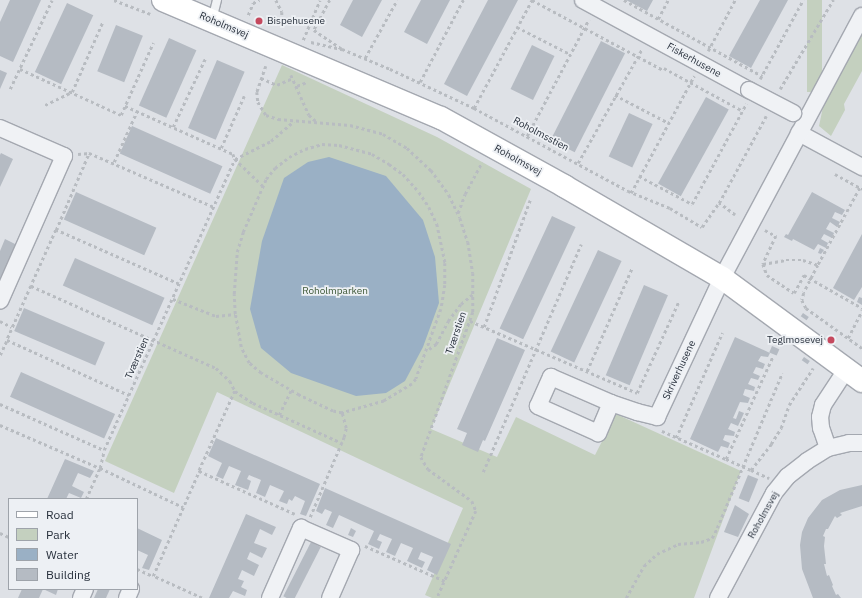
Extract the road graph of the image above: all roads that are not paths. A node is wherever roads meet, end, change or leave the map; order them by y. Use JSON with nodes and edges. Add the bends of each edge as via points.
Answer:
{"nodes":[{"id":1,"x":163,"y":0,"type":"edge"},
{"id":2,"x":589,"y":3,"type":"edge"},
{"id":3,"x":215,"y":10,"type":"edge"},
{"id":4,"x":862,"y":16,"type":"edge"},
{"id":5,"x":799,"y":122,"type":"junction"},
{"id":6,"x":0,"y":128,"type":"edge"},
{"id":7,"x":862,"y":167,"type":"edge"},
{"id":8,"x":722,"y":278,"type":"junction"},
{"id":9,"x":0,"y":301,"type":"edge"},
{"id":10,"x":854,"y":375,"type":"edge"},
{"id":11,"x":612,"y":403,"type":"dead end"},
{"id":12,"x":862,"y":443,"type":"edge"},
{"id":13,"x":828,"y":448,"type":"junction"},
{"id":14,"x":270,"y":598,"type":"edge"},
{"id":15,"x":330,"y":598,"type":"edge"},
{"id":16,"x":718,"y":598,"type":"edge"}],
"edges":[{"from":1,"to":3,"type":"street","name":"Roholmsvej"},
{"from":2,"to":5,"type":"street","name":"Fiskerhusene","bridge":true,"via":[[752,92]]},
{"from":3,"to":8,"type":"street","name":"Roholmsvej","via":[[441,118]]},
{"from":4,"to":5,"type":"street"},
{"from":5,"to":7,"type":"street","name":"Fiskerhusene"},
{"from":5,"to":8,"type":"street"},
{"from":6,"to":9,"type":"street","via":[[64,156]]},
{"from":8,"to":10,"type":"street","name":"Roholmsvej"},
{"from":8,"to":11,"type":"street","name":"Skriverhusene","via":[[658,417]]},
{"from":10,"to":13,"type":"street","name":"Roholmsvej","via":[[823,405],[820,422]]},
{"from":12,"to":13,"type":"street","name":"Roholmsvej"},
{"from":13,"to":16,"type":"street","name":"Roholmsvej","via":[[788,476],[774,493]]},
{"from":14,"to":15,"type":"street","via":[[301,528],[307,525],[351,550]]}]}
